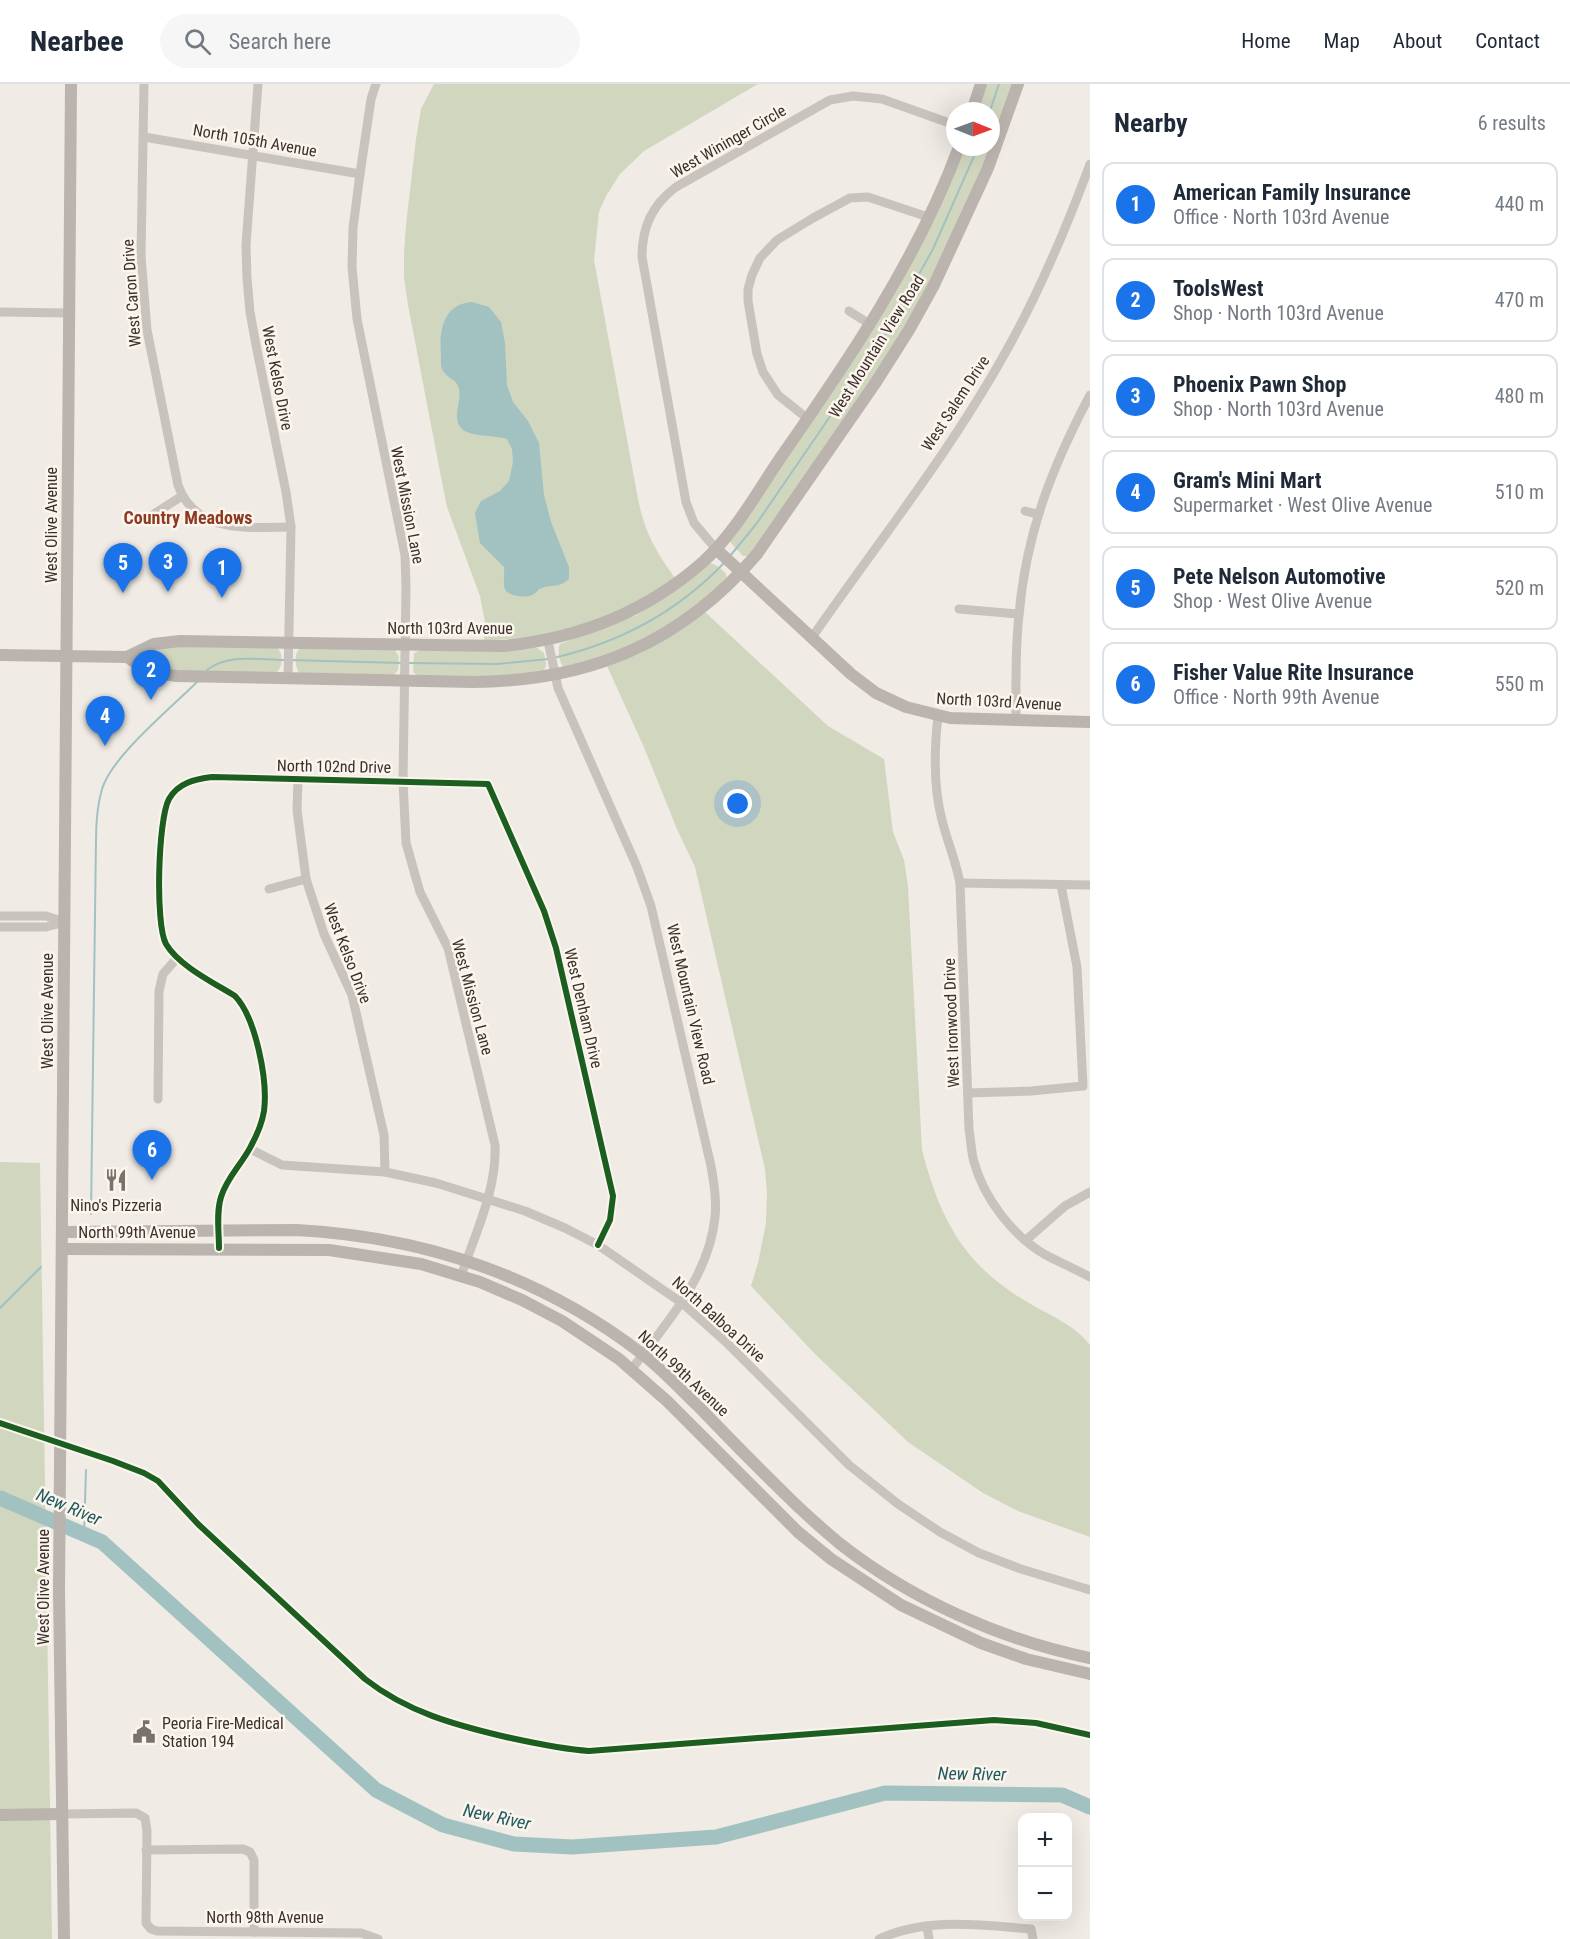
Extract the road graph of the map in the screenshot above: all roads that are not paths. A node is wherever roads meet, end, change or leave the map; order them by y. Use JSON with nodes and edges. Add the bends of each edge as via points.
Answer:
{"nodes":[{"id":1,"x":71,"y":84,"type":"edge"},
{"id":2,"x":144,"y":84,"type":"edge"},
{"id":3,"x":258,"y":84,"type":"edge"},
{"id":4,"x":376,"y":84,"type":"edge"},
{"id":5,"x":981,"y":84,"type":"edge"},
{"id":6,"x":1018,"y":84,"type":"edge"},
{"id":7,"x":975,"y":102,"type":"edge"},
{"id":8,"x":946,"y":122,"type":"edge"},
{"id":9,"x":1000,"y":126,"type":"edge"},
{"id":10,"x":144,"y":136,"type":"junction"},
{"id":11,"x":252,"y":155,"type":"junction"},
{"id":12,"x":955,"y":156,"type":"edge"},
{"id":13,"x":989,"y":156,"type":"edge"},
{"id":14,"x":1090,"y":164,"type":"edge"},
{"id":15,"x":360,"y":174,"type":"junction"},
{"id":16,"x":1080,"y":192,"type":"junction"},
{"id":17,"x":1090,"y":196,"type":"edge"},
{"id":18,"x":928,"y":217,"type":"junction"},
{"id":19,"x":849,"y":311,"type":"dead end"},
{"id":20,"x":0,"y":312,"type":"edge"},
{"id":21,"x":69,"y":313,"type":"junction"},
{"id":22,"x":871,"y":325,"type":"junction"},
{"id":23,"x":1090,"y":395,"type":"edge"},
{"id":24,"x":808,"y":419,"type":"junction"},
{"id":25,"x":182,"y":496,"type":"junction"},
{"id":26,"x":1024,"y":511,"type":"dead end"},
{"id":27,"x":1037,"y":514,"type":"junction"},
{"id":28,"x":147,"y":519,"type":"dead end"},
{"id":29,"x":291,"y":527,"type":"junction"},
{"id":30,"x":716,"y":549,"type":"junction"},
{"id":31,"x":741,"y":573,"type":"junction"},
{"id":32,"x":959,"y":609,"type":"dead end"},
{"id":33,"x":1018,"y":614,"type":"junction"},
{"id":34,"x":811,"y":639,"type":"junction"},
{"id":35,"x":548,"y":641,"type":"junction"},
{"id":36,"x":288,"y":643,"type":"junction"},
{"id":37,"x":405,"y":645,"type":"junction"},
{"id":38,"x":0,"y":655,"type":"edge"},
{"id":39,"x":66,"y":657,"type":"junction"},
{"id":40,"x":127,"y":657,"type":"junction"},
{"id":41,"x":554,"y":676,"type":"junction"},
{"id":42,"x":288,"y":678,"type":"junction"},
{"id":43,"x":404,"y":680,"type":"junction"},
{"id":44,"x":938,"y":716,"type":"junction"},
{"id":45,"x":1016,"y":720,"type":"junction"},
{"id":46,"x":1090,"y":722,"type":"edge"},
{"id":47,"x":298,"y":780,"type":"junction"},
{"id":48,"x":403,"y":781,"type":"junction"},
{"id":49,"x":488,"y":784,"type":"joint"},
{"id":50,"x":306,"y":879,"type":"junction"},
{"id":51,"x":960,"y":883,"type":"junction"},
{"id":52,"x":1061,"y":885,"type":"junction"},
{"id":53,"x":1090,"y":885,"type":"edge"},
{"id":54,"x":269,"y":889,"type":"dead end"},
{"id":55,"x":0,"y":916,"type":"edge"},
{"id":56,"x":65,"y":922,"type":"junction"},
{"id":57,"x":0,"y":927,"type":"edge"},
{"id":58,"x":177,"y":958,"type":"junction"},
{"id":59,"x":968,"y":1093,"type":"junction"},
{"id":60,"x":158,"y":1099,"type":"dead end"},
{"id":61,"x":250,"y":1149,"type":"junction"},
{"id":62,"x":385,"y":1172,"type":"junction"},
{"id":63,"x":1090,"y":1192,"type":"edge"},
{"id":64,"x":488,"y":1198,"type":"junction"},
{"id":65,"x":219,"y":1231,"type":"junction"},
{"id":66,"x":62,"y":1232,"type":"junction"},
{"id":67,"x":1026,"y":1240,"type":"junction"},
{"id":68,"x":598,"y":1245,"type":"junction"},
{"id":69,"x":219,"y":1248,"type":"junction"},
{"id":70,"x":62,"y":1249,"type":"junction"},
{"id":71,"x":466,"y":1260,"type":"junction"},
{"id":72,"x":461,"y":1276,"type":"junction"},
{"id":73,"x":1090,"y":1277,"type":"edge"},
{"id":74,"x":682,"y":1303,"type":"junction"},
{"id":75,"x":643,"y":1354,"type":"junction"},
{"id":76,"x":632,"y":1369,"type":"junction"},
{"id":77,"x":811,"y":1518,"type":"junction"},
{"id":78,"x":798,"y":1532,"type":"junction"},
{"id":79,"x":1090,"y":1590,"type":"edge"},
{"id":80,"x":1090,"y":1658,"type":"edge"},
{"id":81,"x":1090,"y":1674,"type":"edge"},
{"id":82,"x":62,"y":1814,"type":"junction"},
{"id":83,"x":0,"y":1815,"type":"edge"},
{"id":84,"x":146,"y":1850,"type":"junction"},
{"id":85,"x":927,"y":1926,"type":"junction"},
{"id":86,"x":254,"y":1932,"type":"junction"},
{"id":87,"x":64,"y":1939,"type":"edge"},
{"id":88,"x":378,"y":1939,"type":"edge"},
{"id":89,"x":879,"y":1939,"type":"edge"},
{"id":90,"x":929,"y":1939,"type":"edge"},
{"id":91,"x":1033,"y":1939,"type":"edge"}],
"edges":[{"from":1,"to":21,"type":"main road","name":"West Olive Avenue"},
{"from":2,"to":10,"type":"street","name":"West Caron Drive"},
{"from":3,"to":11,"type":"street","name":"West Kelso Drive"},
{"from":4,"to":15,"type":"street","name":"West Mission Lane"},
{"from":5,"to":7,"type":"main road"},
{"from":6,"to":9,"type":"main road","name":"West Mountain View Road"},
{"from":8,"to":30,"type":"street","name":"West Wininger Circle","via":[[882,99],[853,96],[830,100],[676,188],[649,216],[642,257],[686,502],[694,523]]},
{"from":10,"to":11,"type":"street","name":"North 105th Avenue"},
{"from":10,"to":25,"type":"street","name":"West Caron Drive","via":[[141,256],[147,330]]},
{"from":11,"to":15,"type":"street","name":"North 105th Avenue"},
{"from":11,"to":29,"type":"street","name":"West Kelso Drive","via":[[246,245],[250,312]]},
{"from":12,"to":18,"type":"main road","name":"West Mountain View Road"},
{"from":13,"to":31,"type":"main road","name":"West Mountain View Road","via":[[952,250],[909,330]]},
{"from":14,"to":16,"type":"street","name":"West Salem Drive"},
{"from":15,"to":37,"type":"street","name":"West Mission Lane","via":[[353,228],[354,293],[405,555]]},
{"from":16,"to":17,"type":"street"},
{"from":16,"to":34,"type":"street","name":"West Salem Drive","via":[[1043,278],[987,383]]},
{"from":18,"to":22,"type":"main road","name":"West Mountain View Road"},
{"from":18,"to":24,"type":"street","via":[[868,196],[850,198],[784,236],[760,258],[748,289],[757,354],[778,395]]},
{"from":19,"to":22,"type":"street","name":"West Mountain View Road"},
{"from":20,"to":21,"type":"street"},
{"from":21,"to":39,"type":"main road","name":"West Olive Avenue"},
{"from":22,"to":24,"type":"main road","name":"West Mountain View Road"},
{"from":23,"to":27,"type":"street","via":[[1062,450]]},
{"from":24,"to":30,"type":"main road","name":"West Mountain View Road"},
{"from":25,"to":28,"type":"street"},
{"from":25,"to":29,"type":"street","via":[[199,514],[217,523]]},
{"from":26,"to":27,"type":"street"},
{"from":27,"to":33,"type":"street"},
{"from":29,"to":36,"type":"street","name":"West Kelso Drive"},
{"from":30,"to":31,"type":"main road","name":"North 103rd Avenue"},
{"from":30,"to":35,"type":"main road","name":"North 103rd Avenue","via":[[665,591],[625,615]]},
{"from":31,"to":34,"type":"main road","name":"North 103rd Avenue"},
{"from":31,"to":41,"type":"main road","name":"North 103rd Avenue","via":[[702,608],[661,635],[614,658]]},
{"from":32,"to":33,"type":"street"},
{"from":33,"to":45,"type":"street"},
{"from":34,"to":44,"type":"main road","name":"North 103rd Avenue","via":[[876,693]]},
{"from":35,"to":37,"type":"main road","name":"North 103rd Avenue","via":[[484,647]]},
{"from":35,"to":41,"type":"street","name":"West Mountain View Road"},
{"from":36,"to":37,"type":"main road","name":"North 103rd Avenue"},
{"from":36,"to":40,"type":"main road","name":"North 103rd Avenue","via":[[165,642]]},
{"from":36,"to":42,"type":"street","name":"West Kelso Drive"},
{"from":37,"to":43,"type":"street","name":"West Mission Lane"},
{"from":38,"to":39,"type":"main road","name":"North 103rd Avenue"},
{"from":39,"to":40,"type":"main road","name":"North 103rd Avenue"},
{"from":39,"to":56,"type":"main road","name":"West Olive Avenue"},
{"from":40,"to":42,"type":"main road","name":"North 103rd Avenue","via":[[164,675]]},
{"from":41,"to":43,"type":"main road","name":"North 103rd Avenue","via":[[495,682]]},
{"from":41,"to":74,"type":"street","name":"West Mountain View Road","via":[[646,888],[711,1166],[716,1214],[711,1244]]},
{"from":42,"to":43,"type":"main road","name":"North 103rd Avenue"},
{"from":43,"to":48,"type":"street","name":"West Mission Lane"},
{"from":44,"to":45,"type":"main road","name":"North 103rd Avenue"},
{"from":44,"to":51,"type":"street","name":"West Ironwood Drive","via":[[934,752],[937,798]]},
{"from":45,"to":46,"type":"main road","name":"North 103rd Avenue"},
{"from":47,"to":48,"type":"street","name":"North 102nd Drive"},
{"from":47,"to":50,"type":"street","name":"West Kelso Drive","via":[[297,810]]},
{"from":47,"to":58,"type":"street","name":"North 102nd Drive","via":[[198,778],[181,785],[169,798],[162,818],[159,909],[165,943]]},
{"from":48,"to":49,"type":"street","name":"North 102nd Drive"},
{"from":48,"to":64,"type":"street","name":"West Mission Lane","via":[[410,863],[447,948],[495,1144]]},
{"from":49,"to":68,"type":"street","name":"West Denham Drive","via":[[544,911],[556,948],[613,1196],[610,1220]]},
{"from":50,"to":54,"type":"street"},
{"from":50,"to":62,"type":"street","name":"West Kelso Drive","via":[[324,934],[352,995],[384,1135]]},
{"from":51,"to":52,"type":"street"},
{"from":51,"to":59,"type":"street","name":"West Ironwood Drive"},
{"from":52,"to":53,"type":"street"},
{"from":52,"to":59,"type":"street","via":[[1077,967],[1083,1086]]},
{"from":55,"to":56,"type":"street","via":[[46,916]]},
{"from":56,"to":57,"type":"street","via":[[46,927]]},
{"from":56,"to":66,"type":"main road","name":"West Olive Avenue"},
{"from":58,"to":60,"type":"street","via":[[164,974],[159,991]]},
{"from":58,"to":61,"type":"street","via":[[235,996],[252,1024],[265,1095],[261,1122]]},
{"from":59,"to":67,"type":"street","name":"West Ironwood Drive","via":[[974,1162],[984,1188],[998,1211]]},
{"from":61,"to":62,"type":"street","name":"North Balboa Drive","via":[[282,1165]]},
{"from":61,"to":65,"type":"street","via":[[222,1194]]},
{"from":62,"to":64,"type":"street","name":"North Balboa Drive"},
{"from":63,"to":67,"type":"street","via":[[1065,1206]]},
{"from":64,"to":68,"type":"street","name":"North Balboa Drive"},
{"from":64,"to":71,"type":"street","name":"West Mission Lane"},
{"from":65,"to":66,"type":"main road","name":"North 99th Avenue"},
{"from":65,"to":69,"type":"street"},
{"from":65,"to":71,"type":"main road","name":"North 99th Avenue","via":[[351,1234],[424,1247]]},
{"from":66,"to":70,"type":"main road","name":"West Olive Avenue"},
{"from":67,"to":73,"type":"street","name":"West Ironwood Drive"},
{"from":68,"to":74,"type":"street","name":"North Balboa Drive"},
{"from":69,"to":70,"type":"main road","name":"North 99th Avenue"},
{"from":69,"to":72,"type":"main road","name":"North 99th Avenue","via":[[367,1254]]},
{"from":70,"to":82,"type":"main road","name":"West Olive Avenue"},
{"from":71,"to":72,"type":"street","name":"West Mission Lane"},
{"from":71,"to":75,"type":"main road","name":"North 99th Avenue","via":[[574,1307]]},
{"from":72,"to":76,"type":"main road","name":"North 99th Avenue","via":[[545,1312]]},
{"from":74,"to":75,"type":"street","name":"West Mountain View Road"},
{"from":74,"to":79,"type":"street","name":"North Balboa Drive","via":[[849,1465],[898,1504],[979,1553]]},
{"from":75,"to":76,"type":"street","name":"West Mountain View Road"},
{"from":75,"to":77,"type":"main road","name":"North 99th Avenue"},
{"from":76,"to":78,"type":"main road","name":"North 99th Avenue"},
{"from":77,"to":78,"type":"main road"},
{"from":77,"to":80,"type":"main road","name":"North 99th Avenue","via":[[873,1567],[936,1603],[1009,1635]]},
{"from":78,"to":81,"type":"main road","name":"North 99th Avenue","via":[[840,1566],[945,1628],[1026,1659]]},
{"from":82,"to":83,"type":"main road"},
{"from":82,"to":84,"type":"street","via":[[136,1813],[145,1818]]},
{"from":82,"to":87,"type":"main road","name":"West Olive Avenue"},
{"from":84,"to":86,"type":"street","name":"North 98th Avenue","via":[[147,1923],[151,1929]]},
{"from":84,"to":86,"type":"street","via":[[250,1852],[254,1860]]},
{"from":85,"to":89,"type":"street"},
{"from":85,"to":90,"type":"street"},
{"from":85,"to":91,"type":"street","via":[[966,1924],[1031,1929]]},
{"from":86,"to":88,"type":"street","name":"North 98th Avenue","via":[[361,1933]]}]}
